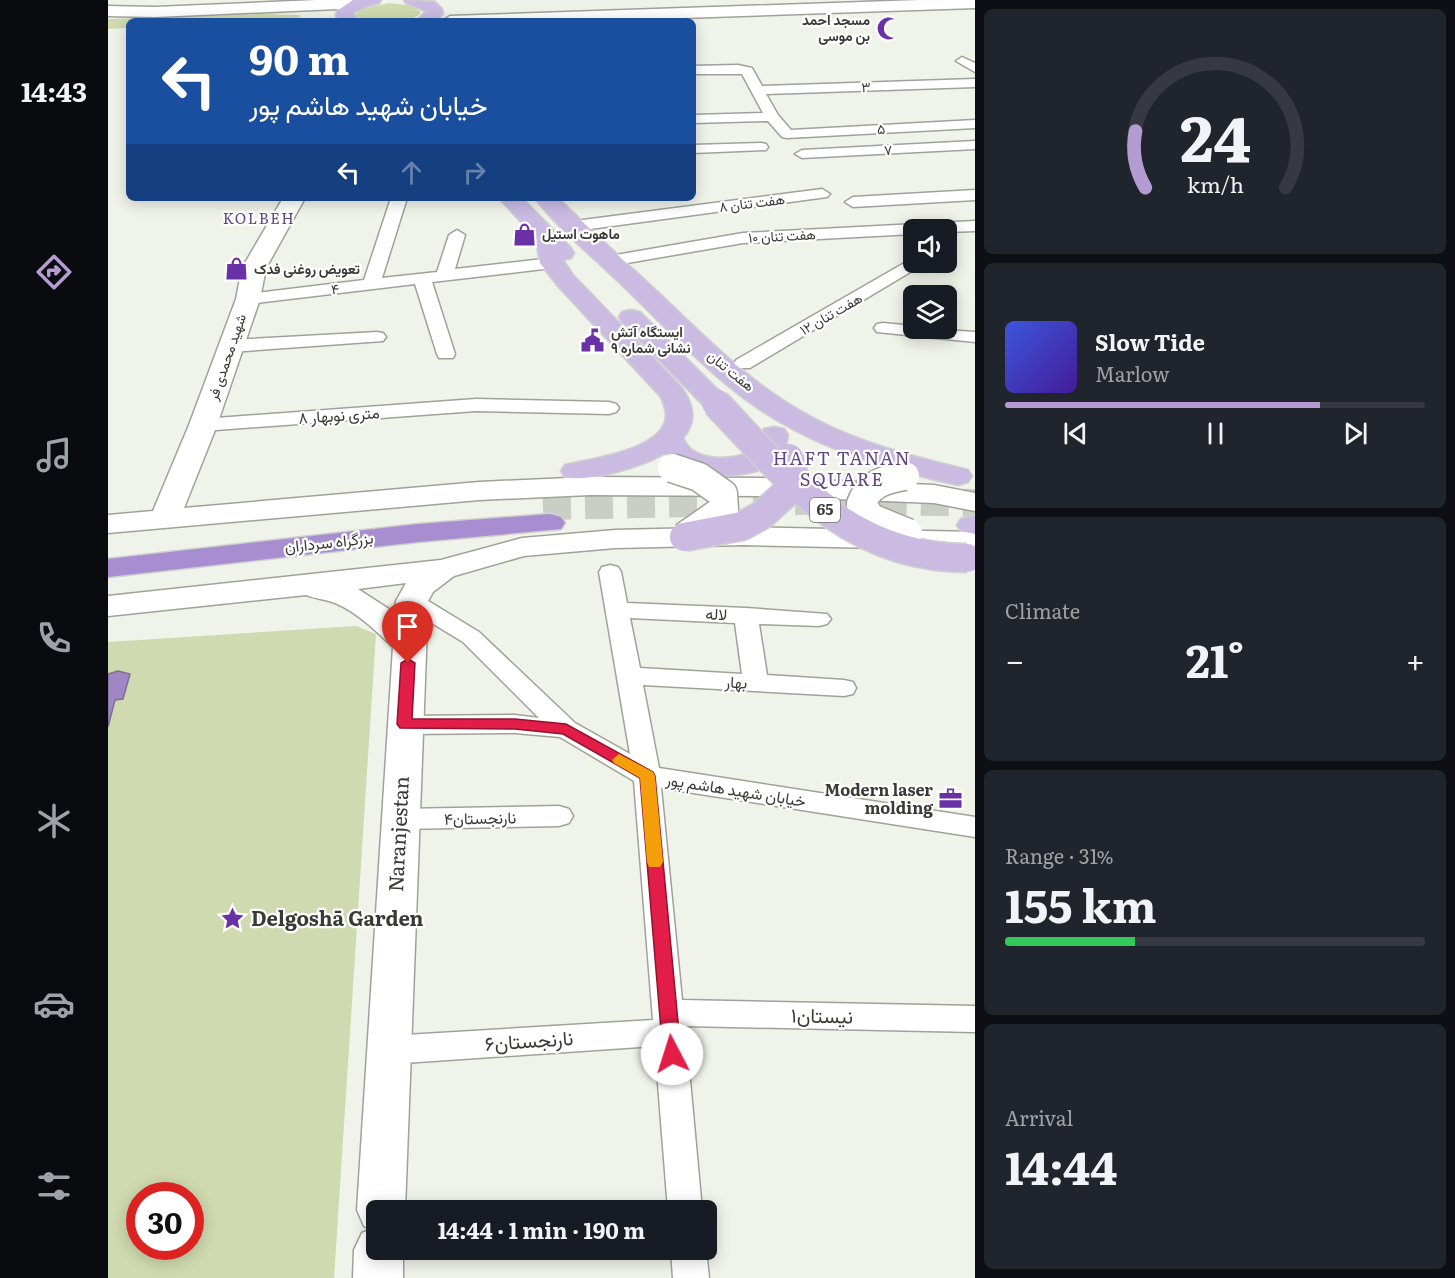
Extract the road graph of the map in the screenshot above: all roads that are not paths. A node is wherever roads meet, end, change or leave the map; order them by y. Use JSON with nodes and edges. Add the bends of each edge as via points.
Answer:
{"nodes":[{"id":1,"x":883,"y":0,"type":"edge"},
{"id":2,"x":366,"y":1,"type":"edge"},
{"id":3,"x":956,"y":2,"type":"edge"},
{"id":4,"x":660,"y":4,"type":"edge"},
{"id":5,"x":975,"y":5,"type":"edge"},
{"id":6,"x":422,"y":6,"type":"edge"},
{"id":7,"x":108,"y":11,"type":"edge"},
{"id":8,"x":487,"y":11,"type":"junction"},
{"id":9,"x":775,"y":11,"type":"junction"},
{"id":10,"x":346,"y":18,"type":"edge"},
{"id":11,"x":461,"y":18,"type":"edge"},
{"id":12,"x":657,"y":18,"type":"edge"},
{"id":13,"x":962,"y":61,"type":"dead end"},
{"id":14,"x":975,"y":68,"type":"edge"},
{"id":15,"x":696,"y":70,"type":"edge"},
{"id":16,"x":975,"y":83,"type":"edge"},
{"id":17,"x":758,"y":90,"type":"junction"},
{"id":18,"x":772,"y":117,"type":"junction"},
{"id":19,"x":696,"y":119,"type":"edge"},
{"id":20,"x":975,"y":124,"type":"edge"},
{"id":21,"x":975,"y":145,"type":"edge"},
{"id":22,"x":761,"y":147,"type":"dead end"},
{"id":23,"x":696,"y":149,"type":"edge"},
{"id":24,"x":802,"y":154,"type":"dead end"},
{"id":25,"x":822,"y":194,"type":"dead end"},
{"id":26,"x":975,"y":195,"type":"edge"},
{"id":27,"x":292,"y":201,"type":"edge"},
{"id":28,"x":398,"y":201,"type":"edge"},
{"id":29,"x":513,"y":201,"type":"edge"},
{"id":30,"x":549,"y":201,"type":"edge"},
{"id":31,"x":854,"y":202,"type":"dead end"},
{"id":32,"x":575,"y":226,"type":"junction"},
{"id":33,"x":975,"y":226,"type":"edge"},
{"id":34,"x":957,"y":230,"type":"edge"},
{"id":35,"x":903,"y":233,"type":"edge"},
{"id":36,"x":457,"y":235,"type":"dead end"},
{"id":37,"x":547,"y":238,"type":"junction"},
{"id":38,"x":610,"y":261,"type":"junction"},
{"id":39,"x":552,"y":263,"type":"junction"},
{"id":40,"x":903,"y":271,"type":"edge"},
{"id":41,"x":444,"y":276,"type":"junction"},
{"id":42,"x":422,"y":279,"type":"junction"},
{"id":43,"x":370,"y":285,"type":"junction"},
{"id":44,"x":248,"y":299,"type":"junction"},
{"id":45,"x":883,"y":328,"type":"dead end"},
{"id":46,"x":975,"y":336,"type":"edge"},
{"id":47,"x":377,"y":337,"type":"dead end"},
{"id":48,"x":231,"y":346,"type":"junction"},
{"id":49,"x":446,"y":354,"type":"dead end"},
{"id":50,"x":736,"y":368,"type":"junction"},
{"id":51,"x":609,"y":408,"type":"dead end"},
{"id":52,"x":203,"y":425,"type":"junction"},
{"id":53,"x":668,"y":438,"type":"junction"},
{"id":54,"x":782,"y":446,"type":"junction"},
{"id":55,"x":575,"y":471,"type":"junction"},
{"id":56,"x":966,"y":477,"type":"edge"},
{"id":57,"x":165,"y":519,"type":"junction"},
{"id":58,"x":108,"y":524,"type":"edge"},
{"id":59,"x":972,"y":536,"type":"edge"},
{"id":60,"x":684,"y":537,"type":"junction"},
{"id":61,"x":522,"y":547,"type":"junction"},
{"id":62,"x":108,"y":549,"type":"edge"},
{"id":63,"x":108,"y":568,"type":"edge"},
{"id":64,"x":443,"y":569,"type":"junction"},
{"id":65,"x":610,"y":572,"type":"dead end"},
{"id":66,"x":108,"y":588,"type":"edge"},
{"id":67,"x":286,"y":588,"type":"junction"},
{"id":68,"x":412,"y":601,"type":"junction"},
{"id":69,"x":108,"y":606,"type":"edge"},
{"id":70,"x":616,"y":610,"type":"junction"},
{"id":71,"x":746,"y":615,"type":"junction"},
{"id":72,"x":819,"y":619,"type":"dead end"},
{"id":73,"x":409,"y":643,"type":"junction"},
{"id":74,"x":629,"y":676,"type":"junction"},
{"id":75,"x":756,"y":683,"type":"junction"},
{"id":76,"x":844,"y":688,"type":"dead end"},
{"id":77,"x":405,"y":724,"type":"junction"},
{"id":78,"x":566,"y":729,"type":"junction"},
{"id":79,"x":647,"y":776,"type":"junction"},
{"id":80,"x":559,"y":816,"type":"dead end"},
{"id":81,"x":400,"y":819,"type":"junction"},
{"id":82,"x":975,"y":828,"type":"edge"},
{"id":83,"x":975,"y":1018,"type":"edge"},
{"id":84,"x":669,"y":1023,"type":"junction"},
{"id":85,"x":389,"y":1050,"type":"junction"},
{"id":86,"x":382,"y":1200,"type":"edge"},
{"id":87,"x":685,"y":1200,"type":"edge"},
{"id":88,"x":379,"y":1260,"type":"edge"},
{"id":89,"x":690,"y":1260,"type":"edge"},
{"id":90,"x":378,"y":1278,"type":"edge"},
{"id":91,"x":691,"y":1278,"type":"edge"}],
"edges":[{"from":1,"to":4,"type":"main road"},
{"from":2,"to":7,"type":"main road"},
{"from":2,"to":10,"type":"main road","via":[[345,11]]},
{"from":3,"to":5,"type":"main road"},
{"from":3,"to":9,"type":"main road"},
{"from":4,"to":8,"type":"main road"},
{"from":5,"to":9,"type":"street"},
{"from":6,"to":8,"type":"main road"},
{"from":8,"to":9,"type":"main road"},
{"from":8,"to":11,"type":"main road"},
{"from":9,"to":12,"type":"street"},
{"from":13,"to":14,"type":"street"},
{"from":15,"to":17,"type":"street","via":[[744,69]]},
{"from":16,"to":17,"type":"street","name":"۳"},
{"from":17,"to":18,"type":"street"},
{"from":18,"to":19,"type":"street"},
{"from":18,"to":20,"type":"street","name":"۵","via":[[787,134]]},
{"from":21,"to":24,"type":"street","name":"۷"},
{"from":22,"to":23,"type":"street"},
{"from":25,"to":32,"type":"street","name":"هفت تنان ۸"},
{"from":26,"to":31,"type":"street"},
{"from":27,"to":44,"type":"main road","name":"شهید محمدی فر","via":[[254,268]]},
{"from":28,"to":43,"type":"street"},
{"from":29,"to":37,"type":"main road","number":"65"},
{"from":30,"to":32,"type":"main road","name":"هفت تنان"},
{"from":32,"to":38,"type":"main road","name":"هفت تنان"},
{"from":33,"to":34,"type":"street","name":"هفت تنان ۱۰"},
{"from":35,"to":38,"type":"street","name":"هفت تنان ۱۰","via":[[742,238]]},
{"from":36,"to":41,"type":"street"},
{"from":37,"to":39,"type":"main road"},
{"from":37,"to":59,"type":"main road","number":"65","bridge":true,"via":[[842,524],[906,552],[926,556]]},
{"from":38,"to":50,"type":"main road","name":"هفت تنان"},
{"from":39,"to":41,"type":"street","name":"۴"},
{"from":39,"to":53,"type":"main road","via":[[674,394],[680,416]]},
{"from":40,"to":50,"type":"street","name":"هفت تنان ۱۲"},
{"from":41,"to":42,"type":"street","name":"۴"},
{"from":42,"to":43,"type":"street","name":"۴"},
{"from":42,"to":49,"type":"street"},
{"from":43,"to":44,"type":"street","name":"۴"},
{"from":44,"to":48,"type":"main road","name":"شهید محمدی فر"},
{"from":45,"to":46,"type":"street"},
{"from":47,"to":48,"type":"street"},
{"from":48,"to":52,"type":"main road","name":"شهید محمدی فر"},
{"from":50,"to":54,"type":"main road"},
{"from":50,"to":56,"type":"main road","name":"هفت تنان","via":[[801,423],[849,446],[890,460]]},
{"from":51,"to":52,"type":"street","name":"۸ متری نوبهار","via":[[476,405]]},
{"from":52,"to":57,"type":"main road","name":"شهید محمدی فر"},
{"from":53,"to":54,"type":"main road","via":[[682,456],[712,466],[746,465]]},
{"from":53,"to":55,"type":"main road","via":[[632,458]]},
{"from":54,"to":60,"type":"main road","bridge":true,"via":[[793,472],[787,492],[762,515],[742,526]]},
{"from":55,"to":57,"type":"main road","via":[[270,496],[216,504]]},
{"from":55,"to":60,"type":"main road","bridge":true,"via":[[672,468],[710,481],[723,494],[724,509]]},
{"from":56,"to":59,"type":"main road","bridge":true,"via":[[905,476],[881,482],[863,496],[861,504],[871,518],[908,533]]},
{"from":57,"to":58,"type":"main road"},
{"from":57,"to":59,"type":"main road","via":[[478,490],[590,486],[764,488],[934,494]]},
{"from":59,"to":60,"type":"main road"},
{"from":60,"to":61,"type":"main road"},
{"from":61,"to":64,"type":"main road"},
{"from":61,"to":66,"type":"main road"},
{"from":62,"to":63,"type":"highway","name":"بزرگراه سرداران","via":[[279,528],[547,515]]},
{"from":64,"to":67,"type":"main road"},
{"from":64,"to":68,"type":"main road","via":[[420,586]]},
{"from":65,"to":70,"type":"street"},
{"from":67,"to":69,"type":"main road"},
{"from":67,"to":73,"type":"main road","via":[[331,590],[373,610]]},
{"from":68,"to":73,"type":"main road","name":"Naranjestan"},
{"from":68,"to":78,"type":"street","name":"خیابان شهید هاشم پور","via":[[471,638]]},
{"from":70,"to":71,"type":"street","name":"لاله ‍"},
{"from":70,"to":74,"type":"street"},
{"from":71,"to":72,"type":"street","name":"لاله ‍"},
{"from":71,"to":75,"type":"street"},
{"from":73,"to":77,"type":"main road","name":"Naranjestan"},
{"from":74,"to":75,"type":"street","name":"بهار"},
{"from":74,"to":79,"type":"street"},
{"from":75,"to":76,"type":"street","name":"بهار"},
{"from":77,"to":78,"type":"street","via":[[515,724]]},
{"from":77,"to":81,"type":"main road","name":"Naranjestan"},
{"from":78,"to":79,"type":"street","name":"خیابان شهید هاشم پور"},
{"from":79,"to":82,"type":"street","name":"خیابان شهید هاشم پور"},
{"from":79,"to":84,"type":"street"},
{"from":80,"to":81,"type":"street","name":"۴نارنجستان"},
{"from":81,"to":85,"type":"main road","name":"Naranjestan"},
{"from":83,"to":84,"type":"street","name":"۱نیستان"},
{"from":84,"to":85,"type":"street","name":"۶نارنجستان"},
{"from":84,"to":87,"type":"street"},
{"from":85,"to":86,"type":"main road","name":"Naranjestan"},
{"from":88,"to":90,"type":"main road"},
{"from":89,"to":91,"type":"street"}]}
